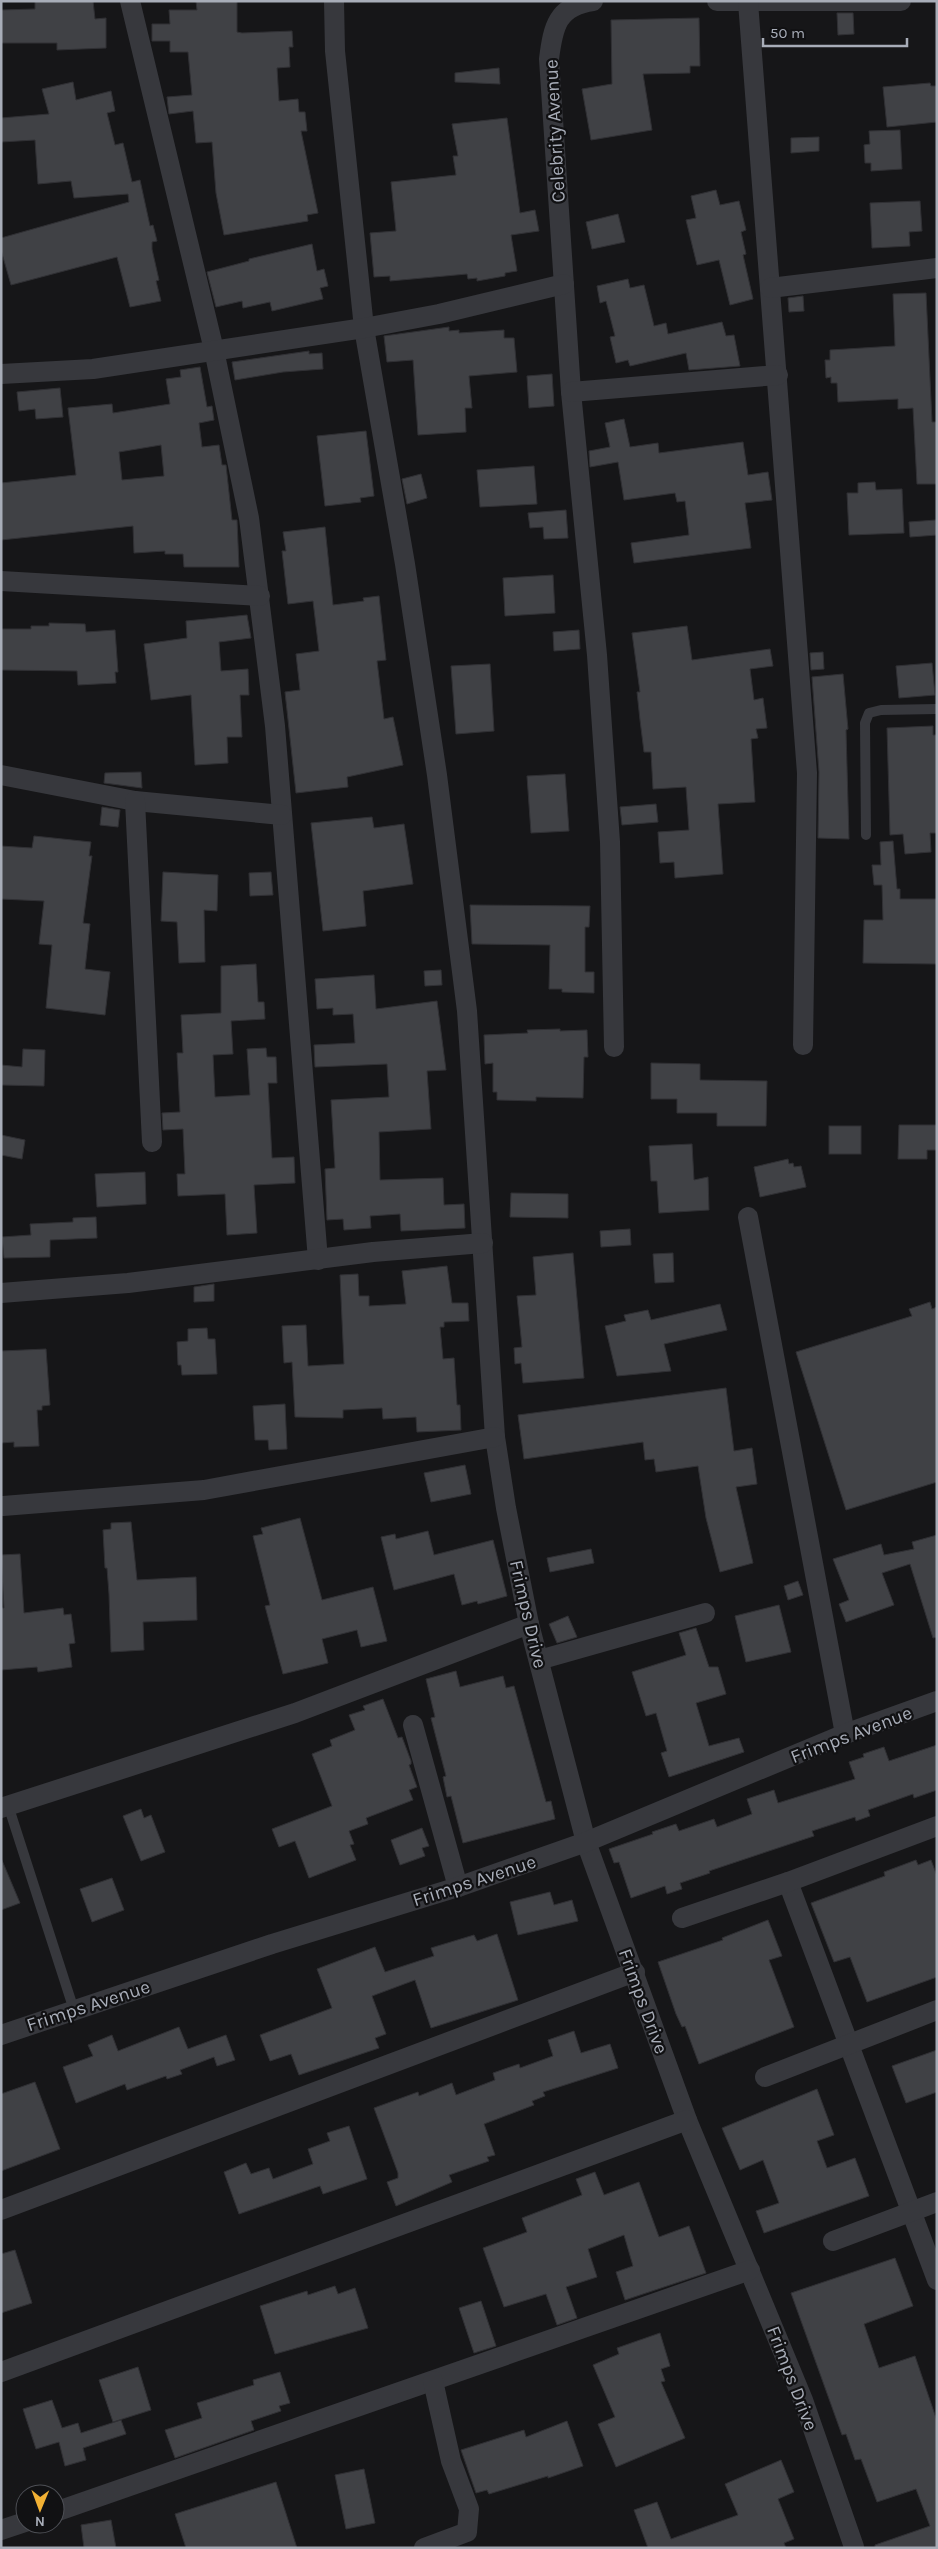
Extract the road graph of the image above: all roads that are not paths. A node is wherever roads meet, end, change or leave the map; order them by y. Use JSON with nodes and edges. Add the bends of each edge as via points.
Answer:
{"nodes":[{"id":1,"x":130,"y":1,"type":"edge"},
{"id":2,"x":334,"y":1,"type":"edge"},
{"id":3,"x":593,"y":1,"type":"edge"},
{"id":4,"x":717,"y":1,"type":"edge"},
{"id":5,"x":900,"y":1,"type":"edge"},
{"id":6,"x":748,"y":2,"type":"edge"},
{"id":7,"x":937,"y":268,"type":"edge"},
{"id":8,"x":564,"y":284,"type":"junction"},
{"id":9,"x":770,"y":288,"type":"junction"},
{"id":10,"x":364,"y":328,"type":"junction"},
{"id":11,"x":214,"y":350,"type":"junction"},
{"id":12,"x":1,"y":374,"type":"edge"},
{"id":13,"x":778,"y":375,"type":"junction"},
{"id":14,"x":571,"y":392,"type":"junction"},
{"id":15,"x":1,"y":581,"type":"edge"},
{"id":16,"x":260,"y":596,"type":"junction"},
{"id":17,"x":937,"y":709,"type":"edge"},
{"id":18,"x":1,"y":775,"type":"edge"},
{"id":19,"x":135,"y":801,"type":"junction"},
{"id":20,"x":282,"y":815,"type":"junction"},
{"id":21,"x":866,"y":835,"type":"dead end"},
{"id":22,"x":803,"y":1045,"type":"dead end"},
{"id":23,"x":614,"y":1047,"type":"dead end"},
{"id":24,"x":152,"y":1142,"type":"dead end"},
{"id":25,"x":748,"y":1217,"type":"dead end"},
{"id":26,"x":483,"y":1243,"type":"junction"},
{"id":27,"x":318,"y":1260,"type":"junction"},
{"id":28,"x":1,"y":1293,"type":"edge"},
{"id":29,"x":496,"y":1437,"type":"junction"},
{"id":30,"x":3,"y":1506,"type":"dead end"},
{"id":31,"x":705,"y":1613,"type":"dead end"},
{"id":32,"x":529,"y":1624,"type":"junction"},
{"id":33,"x":539,"y":1660,"type":"junction"},
{"id":34,"x":937,"y":1701,"type":"edge"},
{"id":35,"x":413,"y":1725,"type":"dead end"},
{"id":36,"x":845,"y":1734,"type":"junction"},
{"id":37,"x":5,"y":1806,"type":"edge"},
{"id":38,"x":937,"y":1826,"type":"edge"},
{"id":39,"x":586,"y":1842,"type":"junction"},
{"id":40,"x":788,"y":1882,"type":"junction"},
{"id":41,"x":458,"y":1887,"type":"junction"},
{"id":42,"x":682,"y":1918,"type":"dead end"},
{"id":43,"x":635,"y":1972,"type":"junction"},
{"id":44,"x":74,"y":2010,"type":"junction"},
{"id":45,"x":937,"y":2010,"type":"edge"},
{"id":46,"x":1,"y":2034,"type":"edge"},
{"id":47,"x":848,"y":2044,"type":"junction"},
{"id":48,"x":765,"y":2077,"type":"dead end"},
{"id":49,"x":687,"y":2120,"type":"junction"},
{"id":50,"x":937,"y":2202,"type":"edge"},
{"id":51,"x":1,"y":2210,"type":"edge"},
{"id":52,"x":910,"y":2211,"type":"junction"},
{"id":53,"x":833,"y":2240,"type":"dead end"},
{"id":54,"x":750,"y":2270,"type":"junction"},
{"id":55,"x":937,"y":2280,"type":"edge"},
{"id":56,"x":1,"y":2372,"type":"edge"},
{"id":57,"x":433,"y":2381,"type":"junction"},
{"id":58,"x":65,"y":2509,"type":"edge"},
{"id":59,"x":15,"y":2525,"type":"edge"},
{"id":60,"x":1,"y":2530,"type":"edge"},
{"id":61,"x":424,"y":2548,"type":"edge"},
{"id":62,"x":853,"y":2548,"type":"edge"}],
"edges":[{"from":1,"to":11,"type":"street"},
{"from":2,"to":10,"type":"street","name":"Frimps Drive","via":[[335,51]]},
{"from":3,"to":8,"type":"street","name":"Celebrity Avenue","via":[[567,10],[557,22],[549,59]]},
{"from":4,"to":6,"type":"street"},
{"from":5,"to":6,"type":"street"},
{"from":6,"to":9,"type":"street"},
{"from":7,"to":9,"type":"street"},
{"from":8,"to":10,"type":"street"},
{"from":8,"to":14,"type":"street","name":"Celebrity Avenue"},
{"from":9,"to":13,"type":"street"},
{"from":10,"to":11,"type":"street"},
{"from":10,"to":26,"type":"street","name":"Frimps Drive","via":[[437,775],[467,1011]]},
{"from":11,"to":12,"type":"street","via":[[93,369]]},
{"from":11,"to":16,"type":"street","via":[[249,518]]},
{"from":13,"to":14,"type":"street"},
{"from":13,"to":22,"type":"street","via":[[807,773]]},
{"from":14,"to":23,"type":"street","name":"Celebrity Avenue","via":[[597,655],[610,832]]},
{"from":15,"to":16,"type":"street"},
{"from":16,"to":20,"type":"street"},
{"from":17,"to":21,"type":"lane","via":[[869,713],[865,723]]},
{"from":18,"to":19,"type":"street"},
{"from":19,"to":20,"type":"street"},
{"from":19,"to":24,"type":"street"},
{"from":20,"to":27,"type":"street"},
{"from":25,"to":36,"type":"street"},
{"from":26,"to":27,"type":"street"},
{"from":26,"to":29,"type":"street","name":"Frimps Drive"},
{"from":27,"to":28,"type":"street","via":[[128,1283]]},
{"from":29,"to":30,"type":"street","via":[[204,1490]]},
{"from":29,"to":32,"type":"street","name":"Frimps Drive"},
{"from":31,"to":33,"type":"street"},
{"from":32,"to":33,"type":"street","name":"Frimps Drive"},
{"from":32,"to":37,"type":"street","via":[[295,1712]]},
{"from":33,"to":39,"type":"street","name":"Frimps Drive"},
{"from":34,"to":36,"type":"street","name":"Frimps Avenue"},
{"from":35,"to":41,"type":"street"},
{"from":36,"to":39,"type":"street","name":"Frimps Avenue"},
{"from":37,"to":44,"type":"lane"},
{"from":38,"to":40,"type":"street"},
{"from":39,"to":41,"type":"street","name":"Frimps Avenue"},
{"from":39,"to":43,"type":"street","name":"Frimps Drive"},
{"from":40,"to":42,"type":"street"},
{"from":40,"to":47,"type":"street"},
{"from":41,"to":44,"type":"street","name":"Frimps Avenue"},
{"from":43,"to":49,"type":"street","name":"Frimps Drive"},
{"from":43,"to":51,"type":"street"},
{"from":44,"to":46,"type":"street","name":"Frimps Avenue"},
{"from":45,"to":47,"type":"street"},
{"from":47,"to":48,"type":"street"},
{"from":47,"to":52,"type":"street"},
{"from":49,"to":54,"type":"street","name":"Frimps Drive"},
{"from":49,"to":56,"type":"street"},
{"from":50,"to":52,"type":"street"},
{"from":52,"to":53,"type":"street"},
{"from":52,"to":55,"type":"street"},
{"from":54,"to":57,"type":"street"},
{"from":54,"to":62,"type":"street","name":"Frimps Drive","via":[[802,2400]]},
{"from":57,"to":58,"type":"street"},
{"from":57,"to":61,"type":"street","via":[[451,2461],[469,2509],[467,2532]]},
{"from":59,"to":60,"type":"street"}]}
